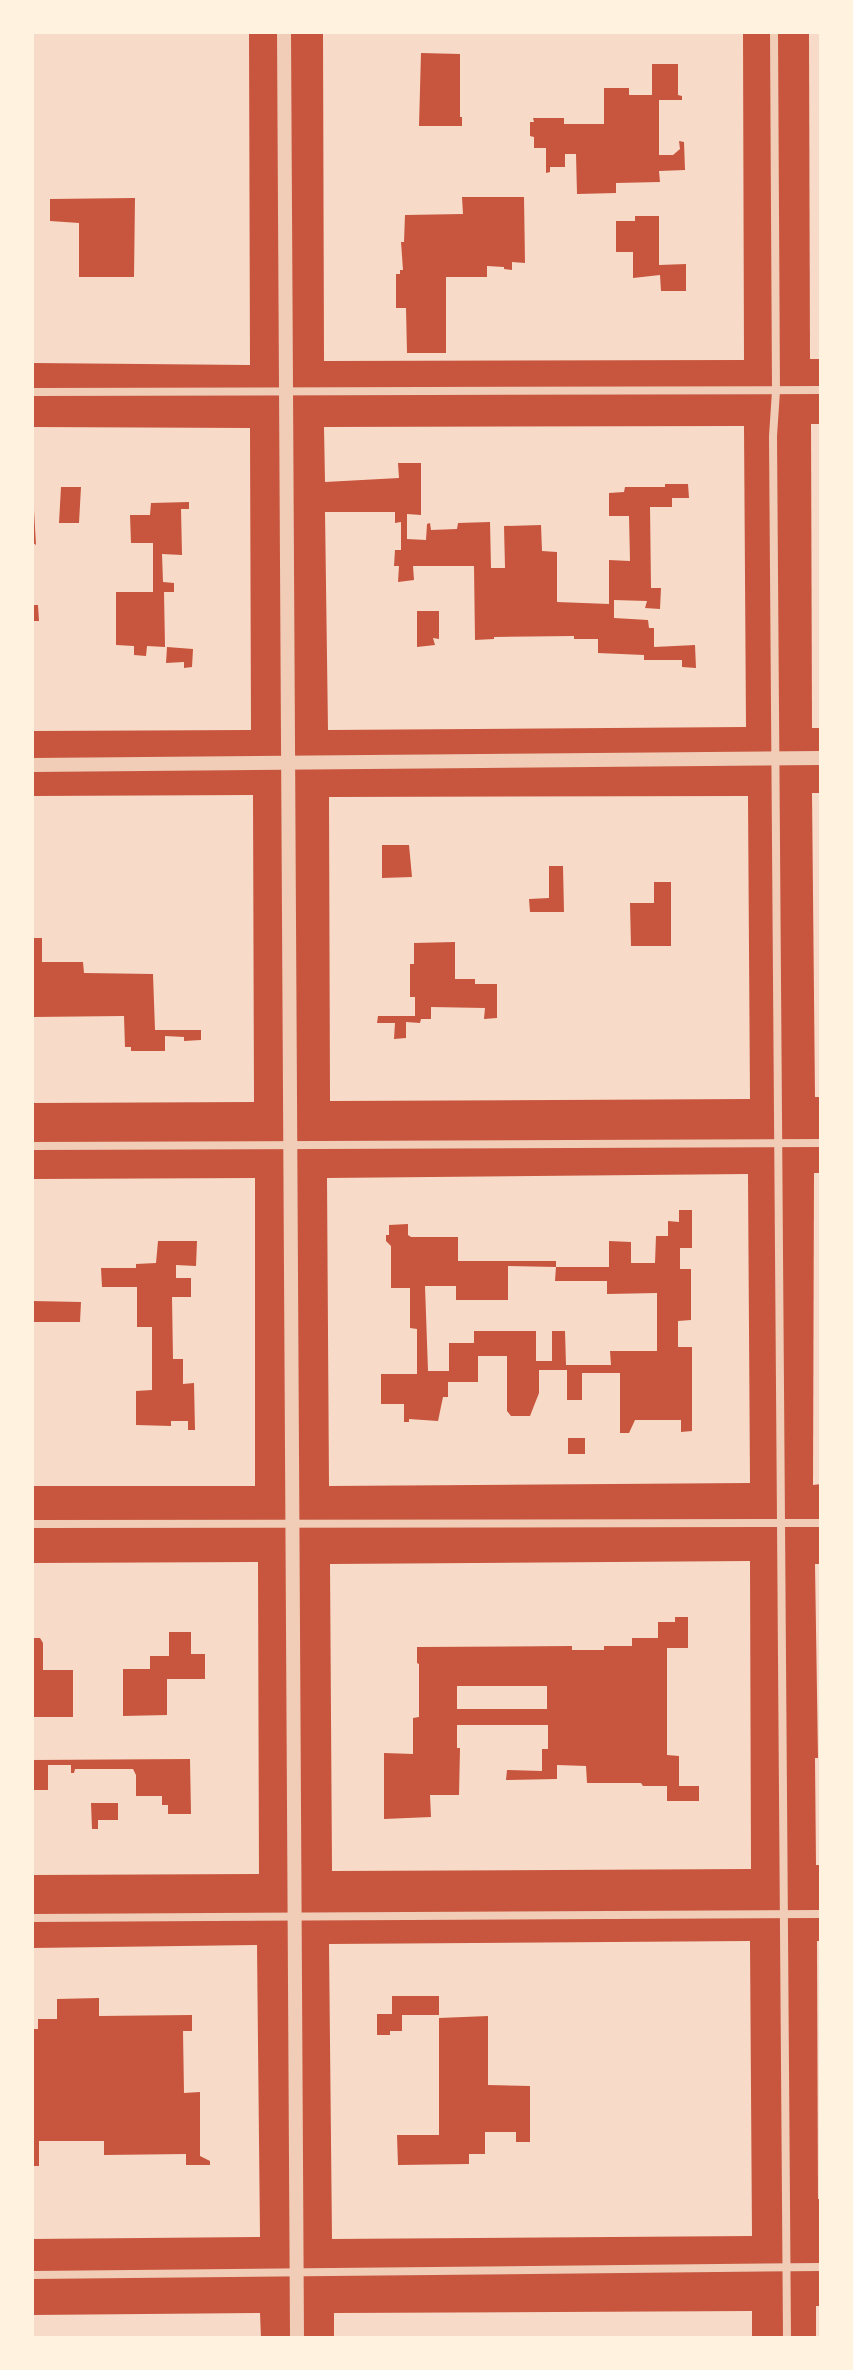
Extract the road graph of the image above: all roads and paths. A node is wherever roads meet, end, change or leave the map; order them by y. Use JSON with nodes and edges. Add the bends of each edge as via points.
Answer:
{"nodes":[{"id":1,"x":284,"y":32,"type":"edge"},
{"id":2,"x":774,"y":32,"type":"edge"},
{"id":3,"x":821,"y":390,"type":"edge"},
{"id":4,"x":776,"y":391,"type":"junction"},
{"id":5,"x":32,"y":392,"type":"edge"},
{"id":6,"x":286,"y":392,"type":"junction"},
{"id":7,"x":776,"y":758,"type":"junction"},
{"id":8,"x":821,"y":758,"type":"edge"},
{"id":9,"x":288,"y":762,"type":"junction"},
{"id":10,"x":32,"y":765,"type":"edge"},
{"id":11,"x":778,"y":1143,"type":"junction"},
{"id":12,"x":821,"y":1143,"type":"edge"},
{"id":13,"x":290,"y":1145,"type":"junction"},
{"id":14,"x":32,"y":1146,"type":"edge"},
{"id":15,"x":293,"y":1523,"type":"junction"},
{"id":16,"x":781,"y":1523,"type":"junction"},
{"id":17,"x":821,"y":1523,"type":"edge"},
{"id":18,"x":32,"y":1524,"type":"edge"},
{"id":19,"x":784,"y":1914,"type":"junction"},
{"id":20,"x":821,"y":1914,"type":"edge"},
{"id":21,"x":294,"y":1916,"type":"junction"},
{"id":22,"x":32,"y":1918,"type":"edge"},
{"id":23,"x":786,"y":2267,"type":"junction"},
{"id":24,"x":821,"y":2267,"type":"edge"},
{"id":25,"x":297,"y":2273,"type":"junction"},
{"id":26,"x":32,"y":2275,"type":"edge"},
{"id":27,"x":297,"y":2338,"type":"edge"},
{"id":28,"x":787,"y":2338,"type":"edge"}],
"edges":[{"from":1,"to":6,"type":"street"},
{"from":2,"to":4,"type":"street"},
{"from":3,"to":4,"type":"street"},
{"from":4,"to":6,"type":"street"},
{"from":4,"to":7,"type":"street"},
{"from":5,"to":6,"type":"street"},
{"from":6,"to":9,"type":"street"},
{"from":7,"to":8,"type":"street"},
{"from":7,"to":9,"type":"street"},
{"from":7,"to":11,"type":"street"},
{"from":9,"to":10,"type":"street"},
{"from":9,"to":13,"type":"street"},
{"from":11,"to":12,"type":"street"},
{"from":11,"to":13,"type":"street"},
{"from":11,"to":16,"type":"street"},
{"from":13,"to":14,"type":"street"},
{"from":13,"to":15,"type":"street"},
{"from":15,"to":16,"type":"street"},
{"from":15,"to":18,"type":"street"},
{"from":15,"to":21,"type":"street"},
{"from":16,"to":17,"type":"street"},
{"from":16,"to":19,"type":"street"},
{"from":19,"to":20,"type":"street"},
{"from":19,"to":21,"type":"street"},
{"from":19,"to":23,"type":"street"},
{"from":21,"to":22,"type":"street"},
{"from":21,"to":25,"type":"street"},
{"from":23,"to":24,"type":"street"},
{"from":23,"to":25,"type":"street"},
{"from":23,"to":28,"type":"street"},
{"from":25,"to":26,"type":"street"},
{"from":25,"to":27,"type":"street"}]}
